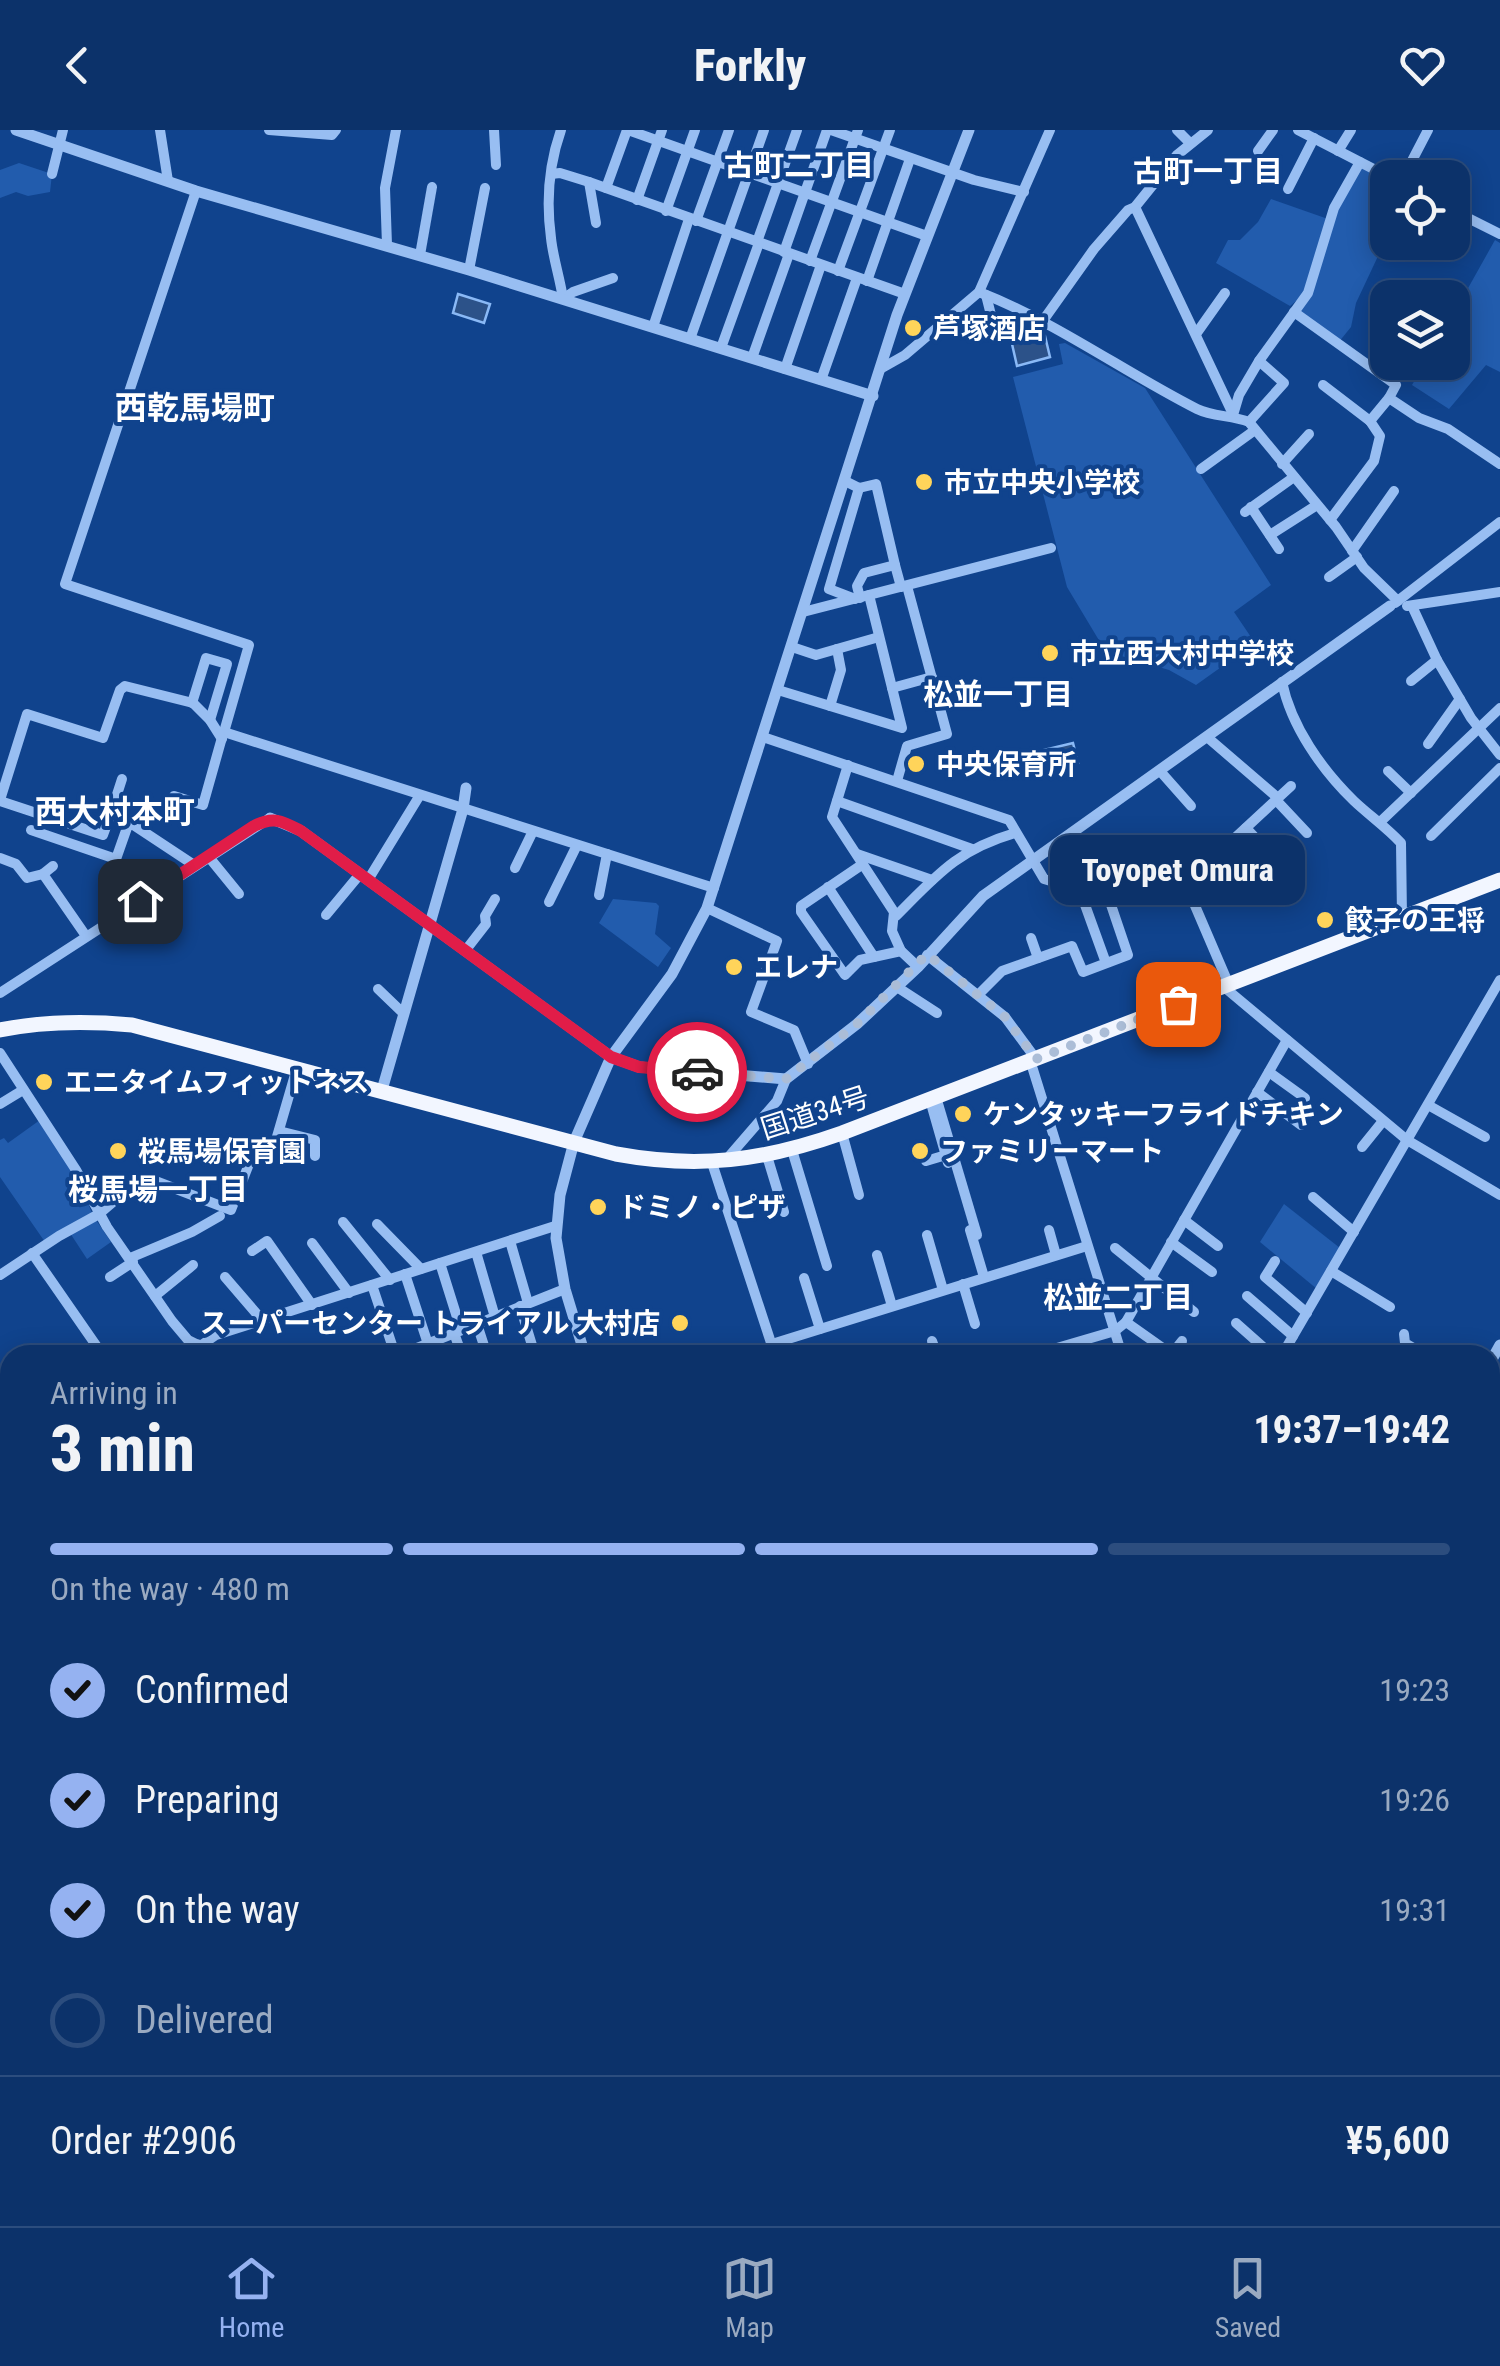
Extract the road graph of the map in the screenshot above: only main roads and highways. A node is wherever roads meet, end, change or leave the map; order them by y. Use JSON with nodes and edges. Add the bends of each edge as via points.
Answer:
{"nodes":[{"id":1,"x":1500,"y":880,"type":"edge"},
{"id":2,"x":0,"y":1030,"type":"edge"}],
"edges":[{"from":1,"to":2,"type":"highway","name":"国道34号","via":[[842,1134],[768,1156],[718,1162],[650,1160],[132,1025],[71,1022]]}]}
